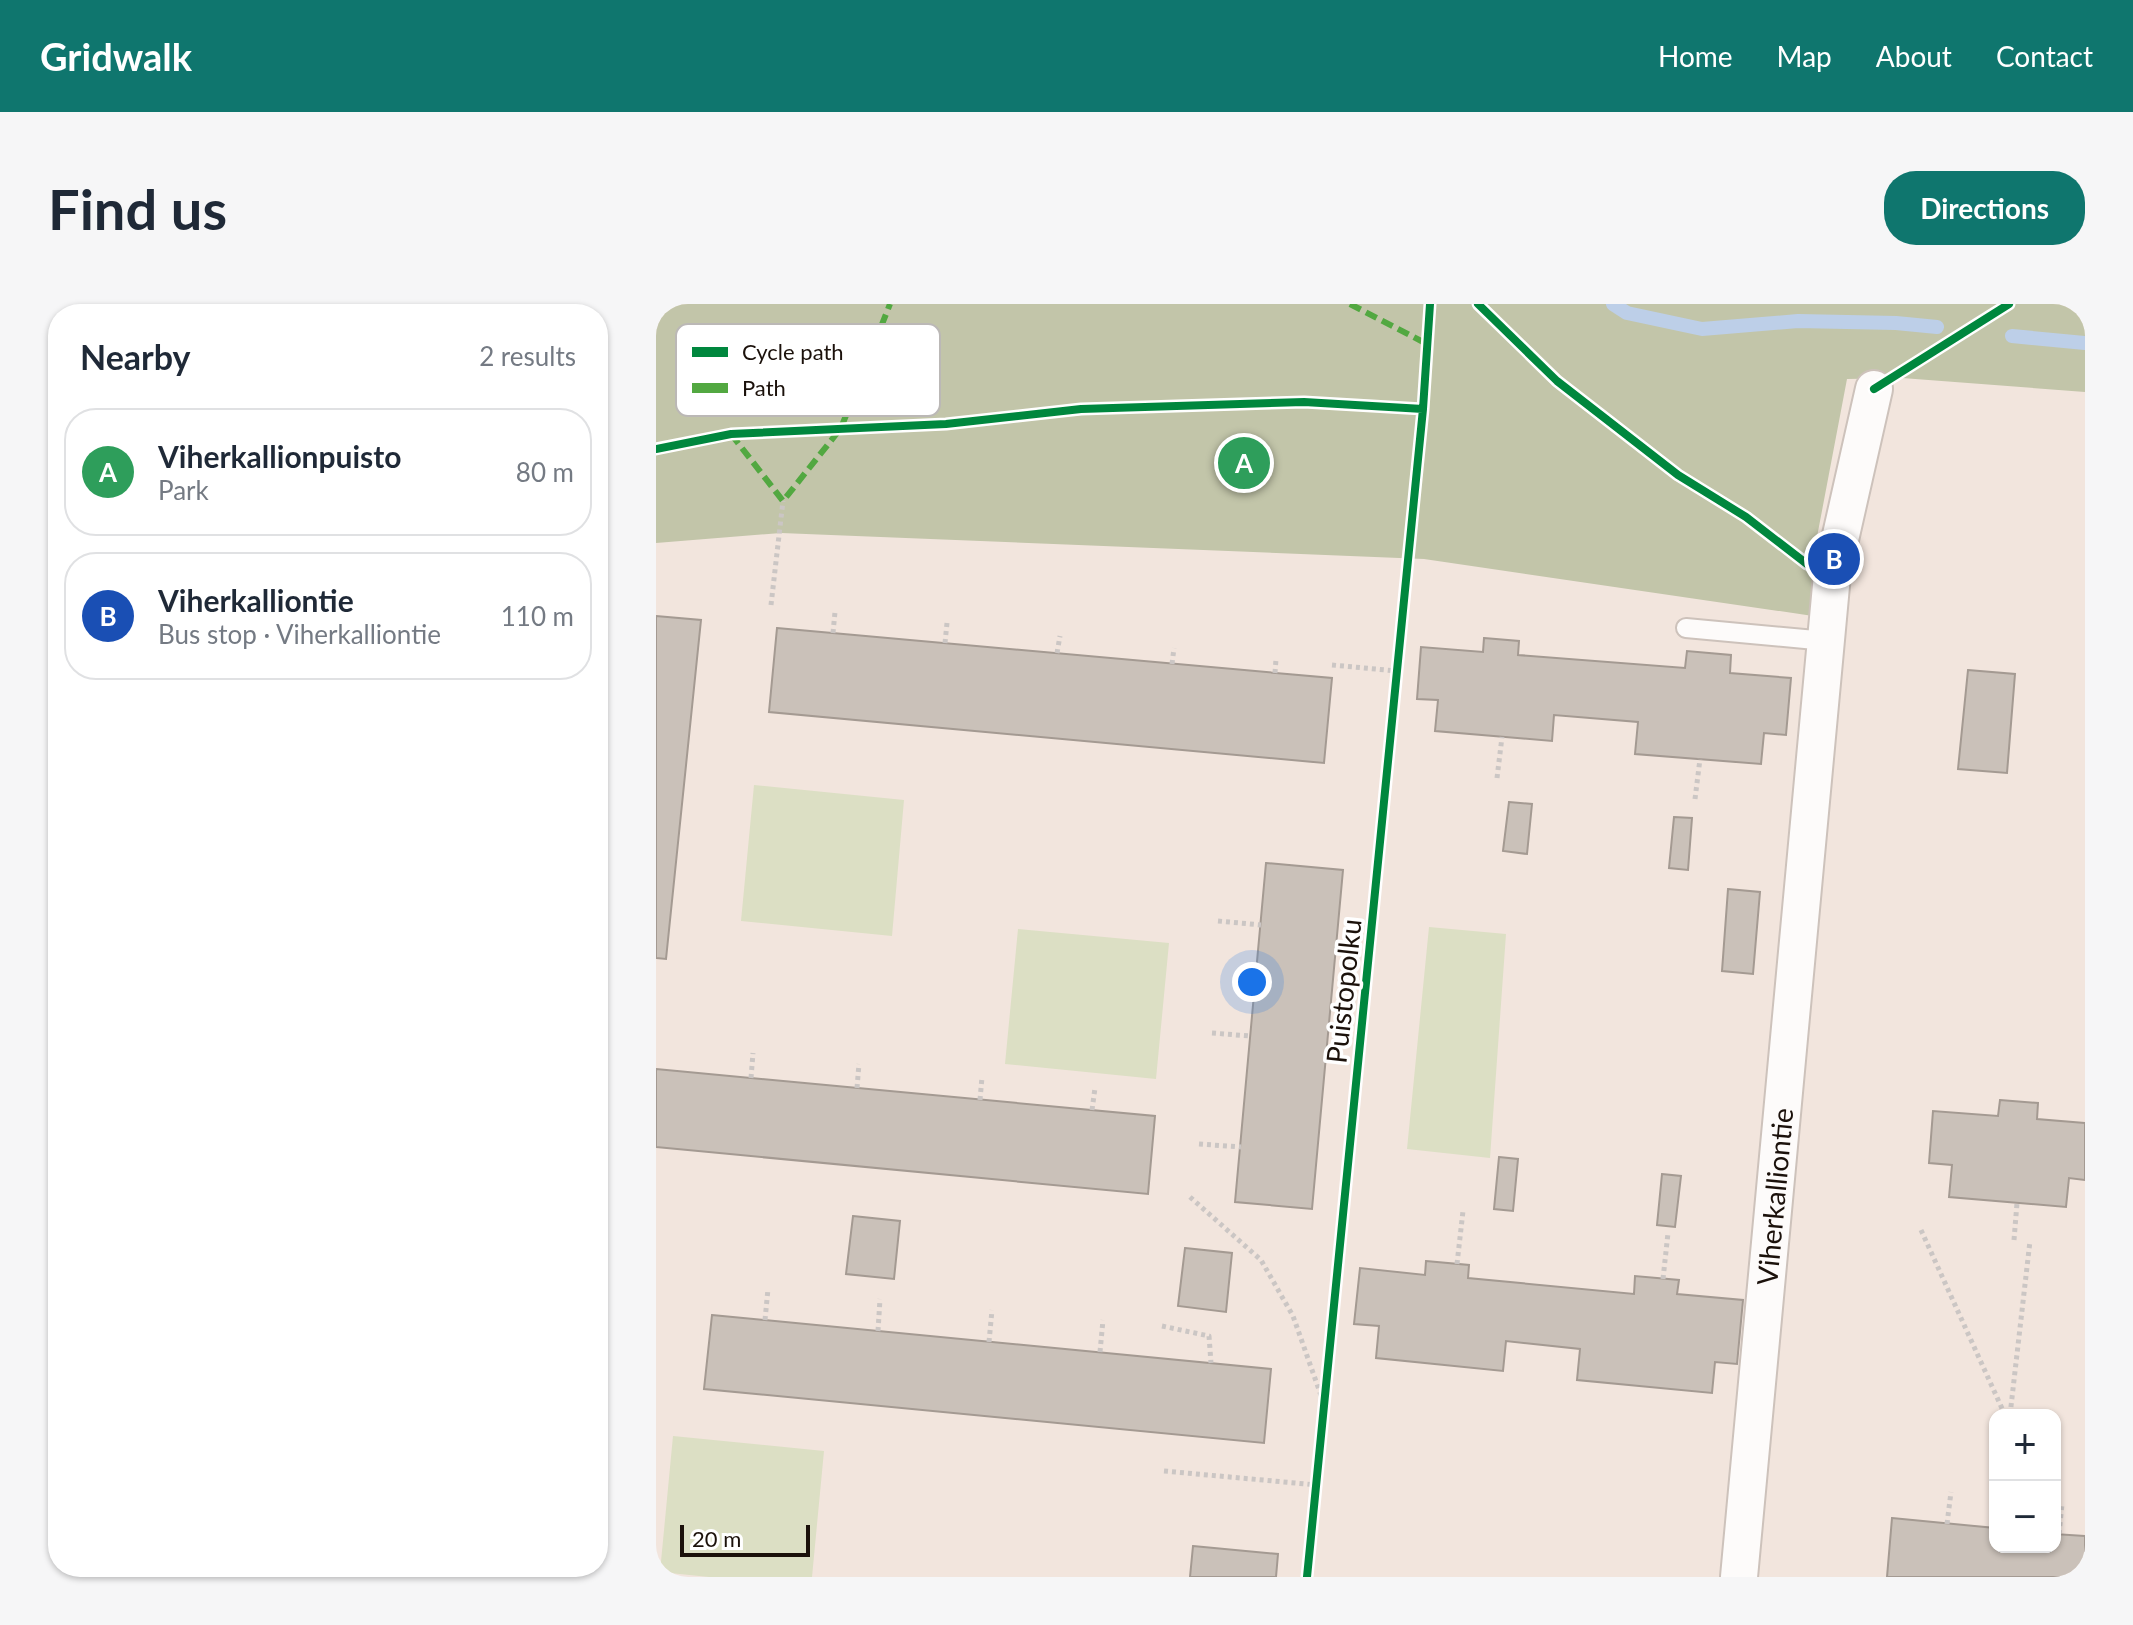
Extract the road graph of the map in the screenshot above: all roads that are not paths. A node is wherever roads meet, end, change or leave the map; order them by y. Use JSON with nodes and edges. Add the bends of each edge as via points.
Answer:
{"nodes":[{"id":1,"x":1874,"y":389,"type":"dead end"},
{"id":2,"x":1686,"y":628,"type":"dead end"},
{"id":3,"x":1826,"y":641,"type":"junction"},
{"id":4,"x":1739,"y":1577,"type":"edge"}],
"edges":[{"from":1,"to":3,"type":"street","name":"Viherkalliontie","via":[[1832,575]]},
{"from":2,"to":3,"type":"lane"},
{"from":3,"to":4,"type":"street","name":"Viherkalliontie"}]}
